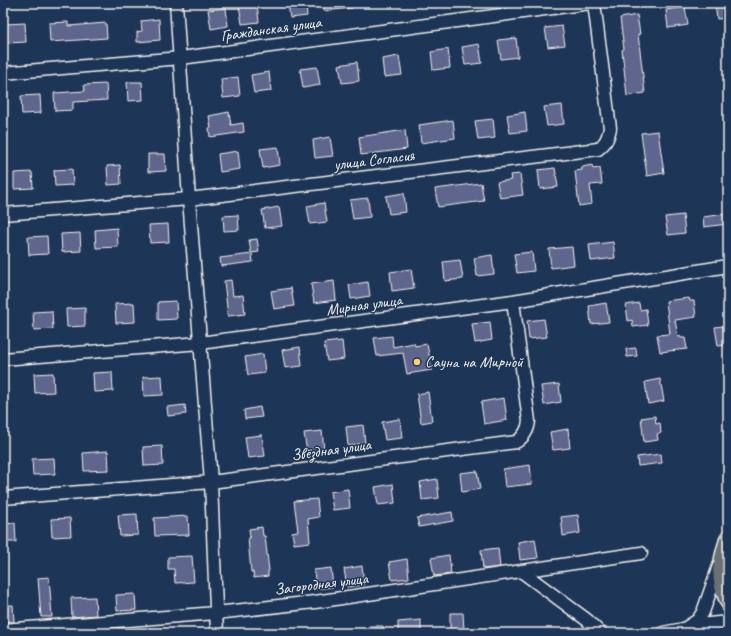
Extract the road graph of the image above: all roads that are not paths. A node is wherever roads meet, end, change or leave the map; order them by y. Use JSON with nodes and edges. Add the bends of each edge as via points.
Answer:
{"nodes":[{"id":1,"x":176,"y":3,"type":"edge"},
{"id":2,"x":590,"y":3,"type":"edge"},
{"id":3,"x":594,"y":3,"type":"edge"},
{"id":4,"x":180,"y":58,"type":"junction"},
{"id":5,"x":3,"y":73,"type":"edge"},
{"id":6,"x":189,"y":199,"type":"junction"},
{"id":7,"x":3,"y":214,"type":"edge"},
{"id":8,"x":728,"y":266,"type":"edge"},
{"id":9,"x":513,"y":301,"type":"junction"},
{"id":10,"x":200,"y":343,"type":"junction"},
{"id":11,"x":3,"y":359,"type":"edge"},
{"id":12,"x":211,"y":482,"type":"junction"},
{"id":13,"x":3,"y":498,"type":"edge"},
{"id":14,"x":724,"y":549,"type":"edge"},
{"id":15,"x":641,"y":553,"type":"dead end"},
{"id":16,"x":522,"y":571,"type":"junction"},
{"id":17,"x":728,"y":602,"type":"edge"},
{"id":18,"x":216,"y":613,"type":"junction"},
{"id":19,"x":728,"y":622,"type":"edge"},
{"id":20,"x":684,"y":629,"type":"junction"},
{"id":21,"x":3,"y":630,"type":"edge"},
{"id":22,"x":217,"y":633,"type":"edge"},
{"id":23,"x":600,"y":633,"type":"edge"},
{"id":24,"x":663,"y":633,"type":"edge"}],
"edges":[{"from":1,"to":4,"type":"street"},
{"from":2,"to":4,"type":"street","name":"Гражданская улица"},
{"from":3,"to":6,"type":"street","name":"улица Согласия","via":[[610,128],[604,145],[598,149]]},
{"from":4,"to":5,"type":"street","name":"Гражданская улица"},
{"from":4,"to":6,"type":"street"},
{"from":6,"to":7,"type":"street","name":"улица Согласия"},
{"from":6,"to":10,"type":"street"},
{"from":8,"to":9,"type":"street","name":"Мирная улица"},
{"from":9,"to":10,"type":"street","name":"Мирная улица"},
{"from":9,"to":12,"type":"street","name":"Звёздная улица","via":[[529,421],[525,434],[516,442]]},
{"from":10,"to":11,"type":"street","name":"Мирная улица"},
{"from":10,"to":12,"type":"street"},
{"from":12,"to":13,"type":"street","name":"Звёздная улица"},
{"from":12,"to":18,"type":"street"},
{"from":14,"to":17,"type":"main road","via":[[721,579]]},
{"from":14,"to":20,"type":"street","via":[[703,612],[698,620]]},
{"from":15,"to":16,"type":"street","name":"Загородная улица"},
{"from":16,"to":18,"type":"street","name":"Загородная улица","via":[[336,599]]},
{"from":16,"to":23,"type":"street","via":[[576,611]]},
{"from":18,"to":21,"type":"street","name":"Загородная улица"},
{"from":18,"to":22,"type":"street"},
{"from":19,"to":20,"type":"street"},
{"from":20,"to":24,"type":"street"}]}
